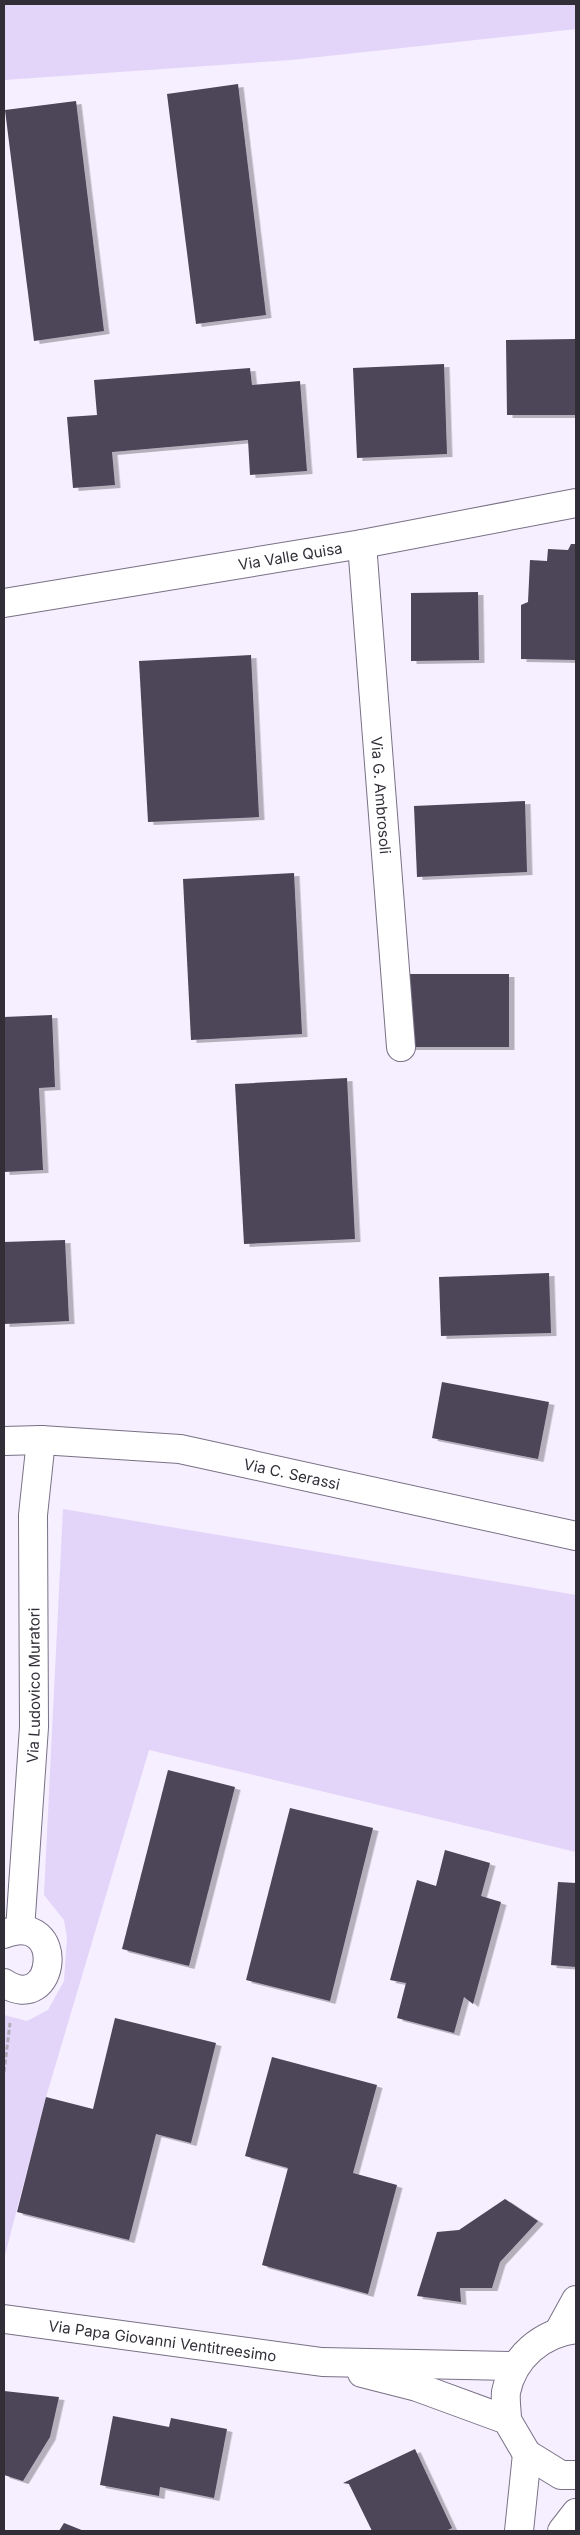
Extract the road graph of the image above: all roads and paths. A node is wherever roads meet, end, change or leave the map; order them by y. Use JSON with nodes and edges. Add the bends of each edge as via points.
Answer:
{"nodes":[{"id":1,"x":576,"y":503,"type":"edge"},
{"id":2,"x":362,"y":544,"type":"junction"},
{"id":3,"x":4,"y":603,"type":"edge"},
{"id":4,"x":401,"y":1047,"type":"dead end"},
{"id":5,"x":40,"y":1440,"type":"junction"},
{"id":6,"x":4,"y":1441,"type":"edge"},
{"id":7,"x":576,"y":1536,"type":"edge"},
{"id":8,"x":12,"y":1932,"type":"edge"},
{"id":9,"x":9,"y":1986,"type":"edge"},
{"id":10,"x":4,"y":2072,"type":"edge"},
{"id":11,"x":576,"y":2300,"type":"edge"},
{"id":12,"x":4,"y":2319,"type":"edge"},
{"id":13,"x":568,"y":2330,"type":"edge"},
{"id":14,"x":322,"y":2362,"type":"junction"},
{"id":15,"x":515,"y":2366,"type":"junction"},
{"id":16,"x":507,"y":2420,"type":"junction"},
{"id":17,"x":526,"y":2454,"type":"junction"},
{"id":18,"x":576,"y":2475,"type":"edge"},
{"id":19,"x":576,"y":2513,"type":"edge"},
{"id":20,"x":519,"y":2531,"type":"edge"},
{"id":21,"x":562,"y":2531,"type":"edge"}],
"edges":[{"from":1,"to":2,"type":"street","name":"Via Valle Quisa"},
{"from":2,"to":3,"type":"street","name":"Via Valle Quisa"},
{"from":2,"to":4,"type":"street","name":"Via G. Ambrosoli"},
{"from":5,"to":6,"type":"street","name":"Via C. Serassi"},
{"from":5,"to":7,"type":"street","name":"Via C. Serassi","via":[[180,1449]]},
{"from":5,"to":8,"type":"street","name":"Via Ludovico Muratori","via":[[33,1515],[34,1727]]},
{"from":8,"to":9,"type":"street","name":"Via Ludovico Muratori","via":[[31,1932],[42,1941],[49,1961],[46,1975],[32,1987]]},
{"from":9,"to":10,"type":"path"},
{"from":11,"to":13,"type":"street"},
{"from":12,"to":14,"type":"street","name":"Via Papa Giovanni Ventitreesimo"},
{"from":13,"to":15,"type":"street","via":[[540,2340]]},
{"from":14,"to":15,"type":"street","name":"Via Papa Giovanni Ventitreesimo"},
{"from":14,"to":16,"type":"street","name":"Via Papa Giovanni Ventitreesimo","via":[[417,2388]]},
{"from":15,"to":16,"type":"street","via":[[506,2393]]},
{"from":16,"to":17,"type":"street"},
{"from":17,"to":18,"type":"street","via":[[561,2476]]},
{"from":17,"to":20,"type":"street"},
{"from":19,"to":21,"type":"street"}]}
